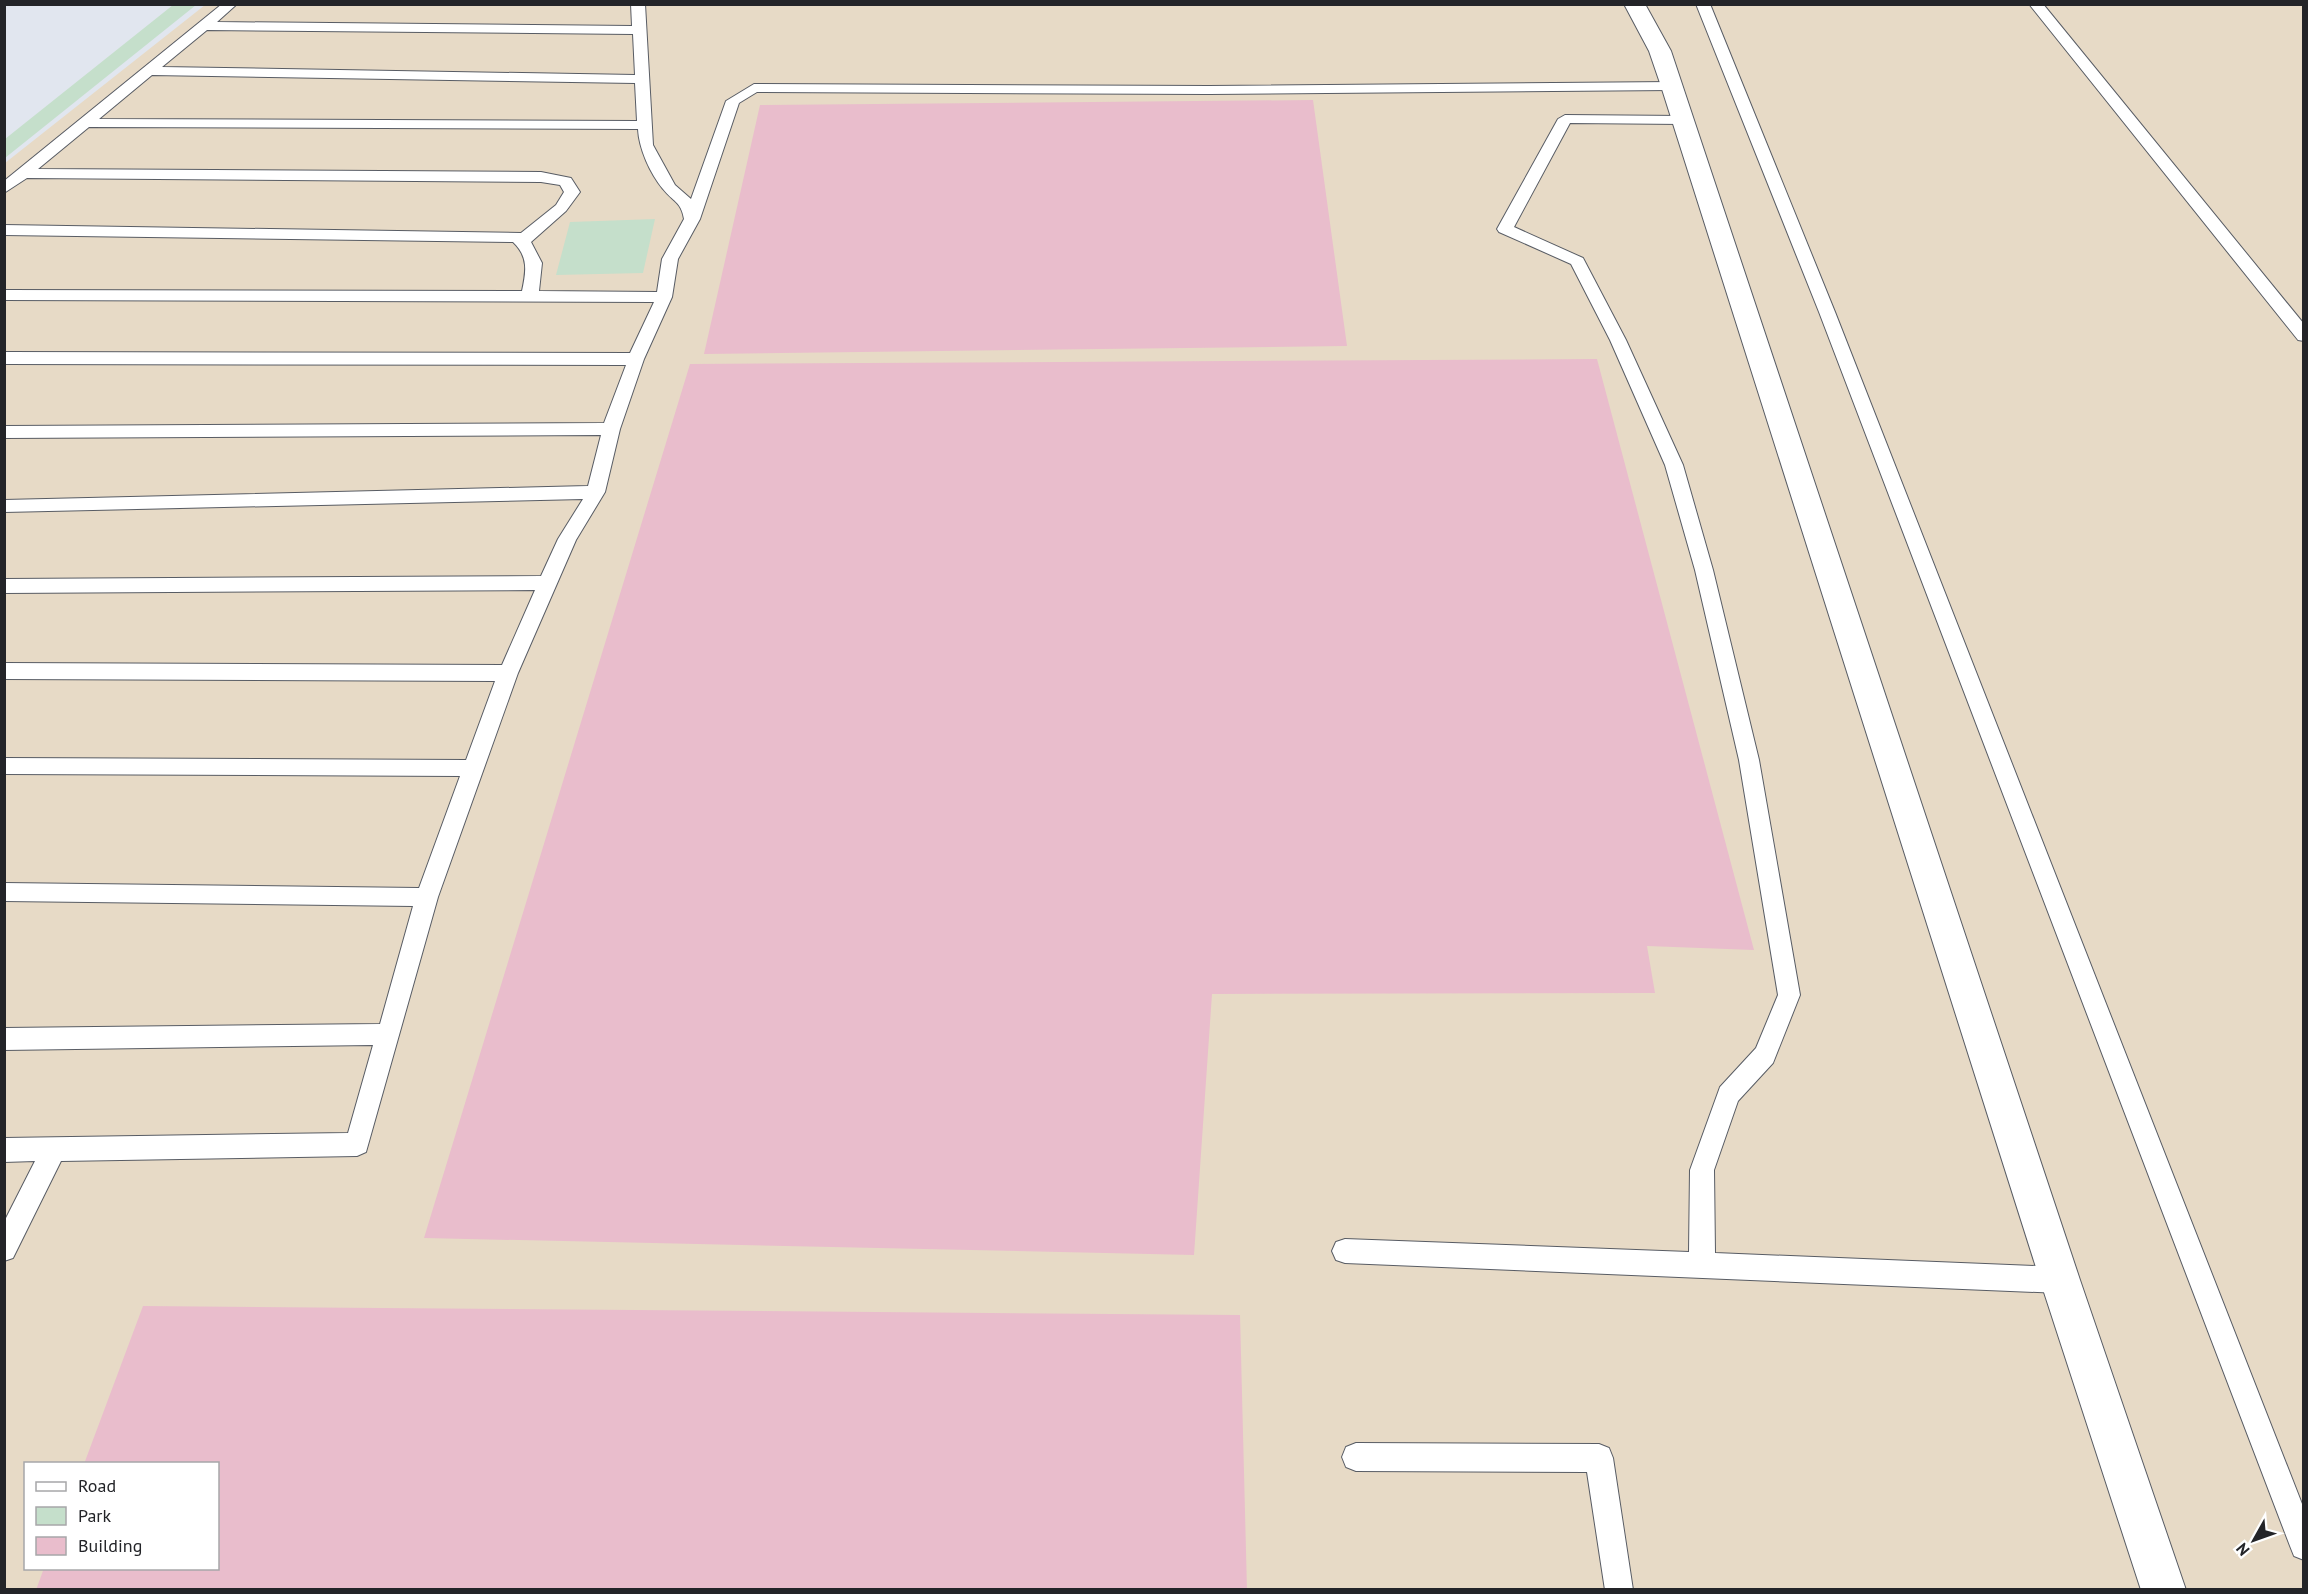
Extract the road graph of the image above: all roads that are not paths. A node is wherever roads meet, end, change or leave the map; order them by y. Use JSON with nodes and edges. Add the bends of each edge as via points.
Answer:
{"nodes":[{"id":1,"x":231,"y":4,"type":"edge"},
{"id":2,"x":638,"y":4,"type":"edge"},
{"id":3,"x":1634,"y":4,"type":"edge"},
{"id":4,"x":1703,"y":4,"type":"edge"},
{"id":5,"x":2036,"y":4,"type":"edge"},
{"id":6,"x":205,"y":26,"type":"junction"},
{"id":7,"x":639,"y":30,"type":"junction"},
{"id":8,"x":150,"y":71,"type":"junction"},
{"id":9,"x":642,"y":79,"type":"junction"},
{"id":10,"x":1672,"y":86,"type":"junction"},
{"id":11,"x":1683,"y":120,"type":"junction"},
{"id":12,"x":85,"y":123,"type":"junction"},
{"id":13,"x":645,"y":125,"type":"junction"},
{"id":14,"x":24,"y":173,"type":"junction"},
{"id":15,"x":4,"y":189,"type":"edge"},
{"id":16,"x":692,"y":219,"type":"junction"},
{"id":17,"x":4,"y":230,"type":"edge"},
{"id":18,"x":522,"y":241,"type":"junction"},
{"id":19,"x":4,"y":295,"type":"edge"},
{"id":20,"x":530,"y":295,"type":"junction"},
{"id":21,"x":663,"y":297,"type":"junction"},
{"id":22,"x":2304,"y":336,"type":"edge"},
{"id":23,"x":4,"y":358,"type":"edge"},
{"id":24,"x":636,"y":359,"type":"junction"},
{"id":25,"x":611,"y":429,"type":"junction"},
{"id":26,"x":4,"y":432,"type":"edge"},
{"id":27,"x":596,"y":492,"type":"junction"},
{"id":28,"x":4,"y":506,"type":"edge"},
{"id":29,"x":549,"y":583,"type":"junction"},
{"id":30,"x":4,"y":586,"type":"edge"},
{"id":31,"x":4,"y":671,"type":"edge"},
{"id":32,"x":508,"y":673,"type":"junction"},
{"id":33,"x":4,"y":766,"type":"edge"},
{"id":34,"x":475,"y":768,"type":"junction"},
{"id":35,"x":4,"y":892,"type":"edge"},
{"id":36,"x":428,"y":897,"type":"junction"},
{"id":37,"x":388,"y":1034,"type":"junction"},
{"id":38,"x":4,"y":1039,"type":"edge"},
{"id":39,"x":54,"y":1149,"type":"junction"},
{"id":40,"x":4,"y":1150,"type":"edge"},
{"id":41,"x":4,"y":1249,"type":"edge"},
{"id":42,"x":1345,"y":1251,"type":"dead end"},
{"id":43,"x":1702,"y":1265,"type":"junction"},
{"id":44,"x":2060,"y":1280,"type":"junction"},
{"id":45,"x":1356,"y":1457,"type":"dead end"},
{"id":46,"x":2304,"y":1546,"type":"edge"},
{"id":47,"x":1619,"y":1590,"type":"edge"},
{"id":48,"x":2164,"y":1590,"type":"edge"}],
"edges":[{"from":1,"to":6,"type":"lane"},
{"from":2,"to":7,"type":"lane"},
{"from":3,"to":10,"type":"street","via":[[1660,51]]},
{"from":4,"to":46,"type":"lane","via":[[1827,312]]},
{"from":5,"to":22,"type":"lane"},
{"from":6,"to":7,"type":"lane"},
{"from":6,"to":8,"type":"lane"},
{"from":7,"to":9,"type":"lane"},
{"from":8,"to":9,"type":"lane"},
{"from":8,"to":12,"type":"lane"},
{"from":9,"to":13,"type":"lane"},
{"from":10,"to":11,"type":"street"},
{"from":10,"to":16,"type":"lane","via":[[754,88],[733,101]]},
{"from":11,"to":43,"type":"lane","via":[[1565,119],[1505,229],[1577,261],[1618,340],[1674,465],[1704,570],[1749,760],[1789,995],[1765,1055],[1728,1095],[1702,1170]]},
{"from":11,"to":44,"type":"street"},
{"from":12,"to":13,"type":"lane"},
{"from":12,"to":14,"type":"lane"},
{"from":13,"to":16,"type":"lane","via":[[646,145],[669,187],[689,205]]},
{"from":14,"to":15,"type":"lane"},
{"from":14,"to":18,"type":"lane","via":[[541,177],[566,181],[572,192],[561,208]]},
{"from":16,"to":21,"type":"lane","via":[[670,260]]},
{"from":17,"to":18,"type":"lane","via":[[472,235],[517,237]]},
{"from":18,"to":20,"type":"lane","via":[[535,259]]},
{"from":19,"to":20,"type":"lane"},
{"from":20,"to":21,"type":"lane"},
{"from":21,"to":24,"type":"lane"},
{"from":23,"to":24,"type":"lane"},
{"from":24,"to":25,"type":"lane"},
{"from":25,"to":26,"type":"lane"},
{"from":25,"to":27,"type":"lane"},
{"from":27,"to":28,"type":"lane"},
{"from":27,"to":29,"type":"lane","via":[[567,539]]},
{"from":29,"to":30,"type":"lane"},
{"from":29,"to":32,"type":"lane"},
{"from":31,"to":32,"type":"lane"},
{"from":32,"to":34,"type":"lane"},
{"from":33,"to":34,"type":"lane"},
{"from":34,"to":36,"type":"lane"},
{"from":35,"to":36,"type":"lane"},
{"from":36,"to":37,"type":"lane"},
{"from":37,"to":38,"type":"lane"},
{"from":37,"to":39,"type":"lane","via":[[357,1144]]},
{"from":39,"to":40,"type":"lane"},
{"from":39,"to":41,"type":"lane"},
{"from":42,"to":43,"type":"lane"},
{"from":43,"to":44,"type":"lane"},
{"from":44,"to":48,"type":"street"},
{"from":45,"to":47,"type":"lane","via":[[1599,1458]]}]}
